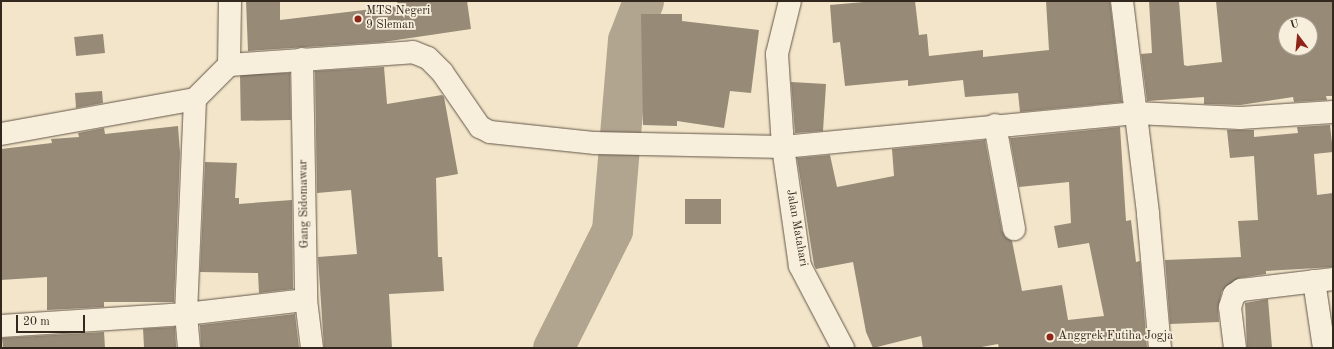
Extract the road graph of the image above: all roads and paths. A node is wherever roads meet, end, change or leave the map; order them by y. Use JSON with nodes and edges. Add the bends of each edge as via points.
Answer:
{"nodes":[{"id":1,"x":230,"y":1,"type":"edge"},
{"id":2,"x":790,"y":1,"type":"edge"},
{"id":3,"x":1122,"y":1,"type":"edge"},
{"id":4,"x":302,"y":59,"type":"junction"},
{"id":5,"x":230,"y":65,"type":"junction"},
{"id":6,"x":195,"y":99,"type":"junction"},
{"id":7,"x":1333,"y":112,"type":"edge"},
{"id":8,"x":1136,"y":113,"type":"junction"},
{"id":9,"x":995,"y":125,"type":"junction"},
{"id":10,"x":1,"y":134,"type":"edge"},
{"id":11,"x":783,"y":146,"type":"junction"},
{"id":12,"x":1014,"y":229,"type":"dead end"},
{"id":13,"x":1323,"y":280,"type":"edge"},
{"id":14,"x":306,"y":300,"type":"junction"},
{"id":15,"x":186,"y":314,"type":"junction"},
{"id":16,"x":1,"y":326,"type":"edge"},
{"id":17,"x":189,"y":348,"type":"edge"},
{"id":18,"x":312,"y":348,"type":"edge"},
{"id":19,"x":843,"y":348,"type":"edge"},
{"id":20,"x":1160,"y":348,"type":"edge"},
{"id":21,"x":1236,"y":348,"type":"edge"},
{"id":22,"x":1324,"y":348,"type":"edge"}],
"edges":[{"from":1,"to":5,"type":"street"},
{"from":2,"to":11,"type":"street","name":"Jalan Matahari","via":[[776,54]]},
{"from":3,"to":8,"type":"street"},
{"from":4,"to":5,"type":"street"},
{"from":4,"to":11,"type":"street","via":[[413,52],[428,58],[442,72],[480,127],[490,132],[640,146]]},
{"from":4,"to":14,"type":"street","name":"Gang Sidomawar"},
{"from":5,"to":6,"type":"street"},
{"from":6,"to":10,"type":"street"},
{"from":6,"to":15,"type":"street"},
{"from":7,"to":8,"type":"street","via":[[1240,118]]},
{"from":8,"to":9,"type":"street"},
{"from":8,"to":20,"type":"street"},
{"from":9,"to":11,"type":"street"},
{"from":9,"to":12,"type":"street"},
{"from":11,"to":19,"type":"street","name":"Jalan Matahari","via":[[800,266]]},
{"from":13,"to":21,"type":"street","via":[[1241,290],[1234,295],[1230,307]]},
{"from":13,"to":22,"type":"street"},
{"from":14,"to":15,"type":"street"},
{"from":14,"to":18,"type":"street","name":"Gang Sidomawar"},
{"from":15,"to":16,"type":"street"},
{"from":15,"to":17,"type":"street"}]}
